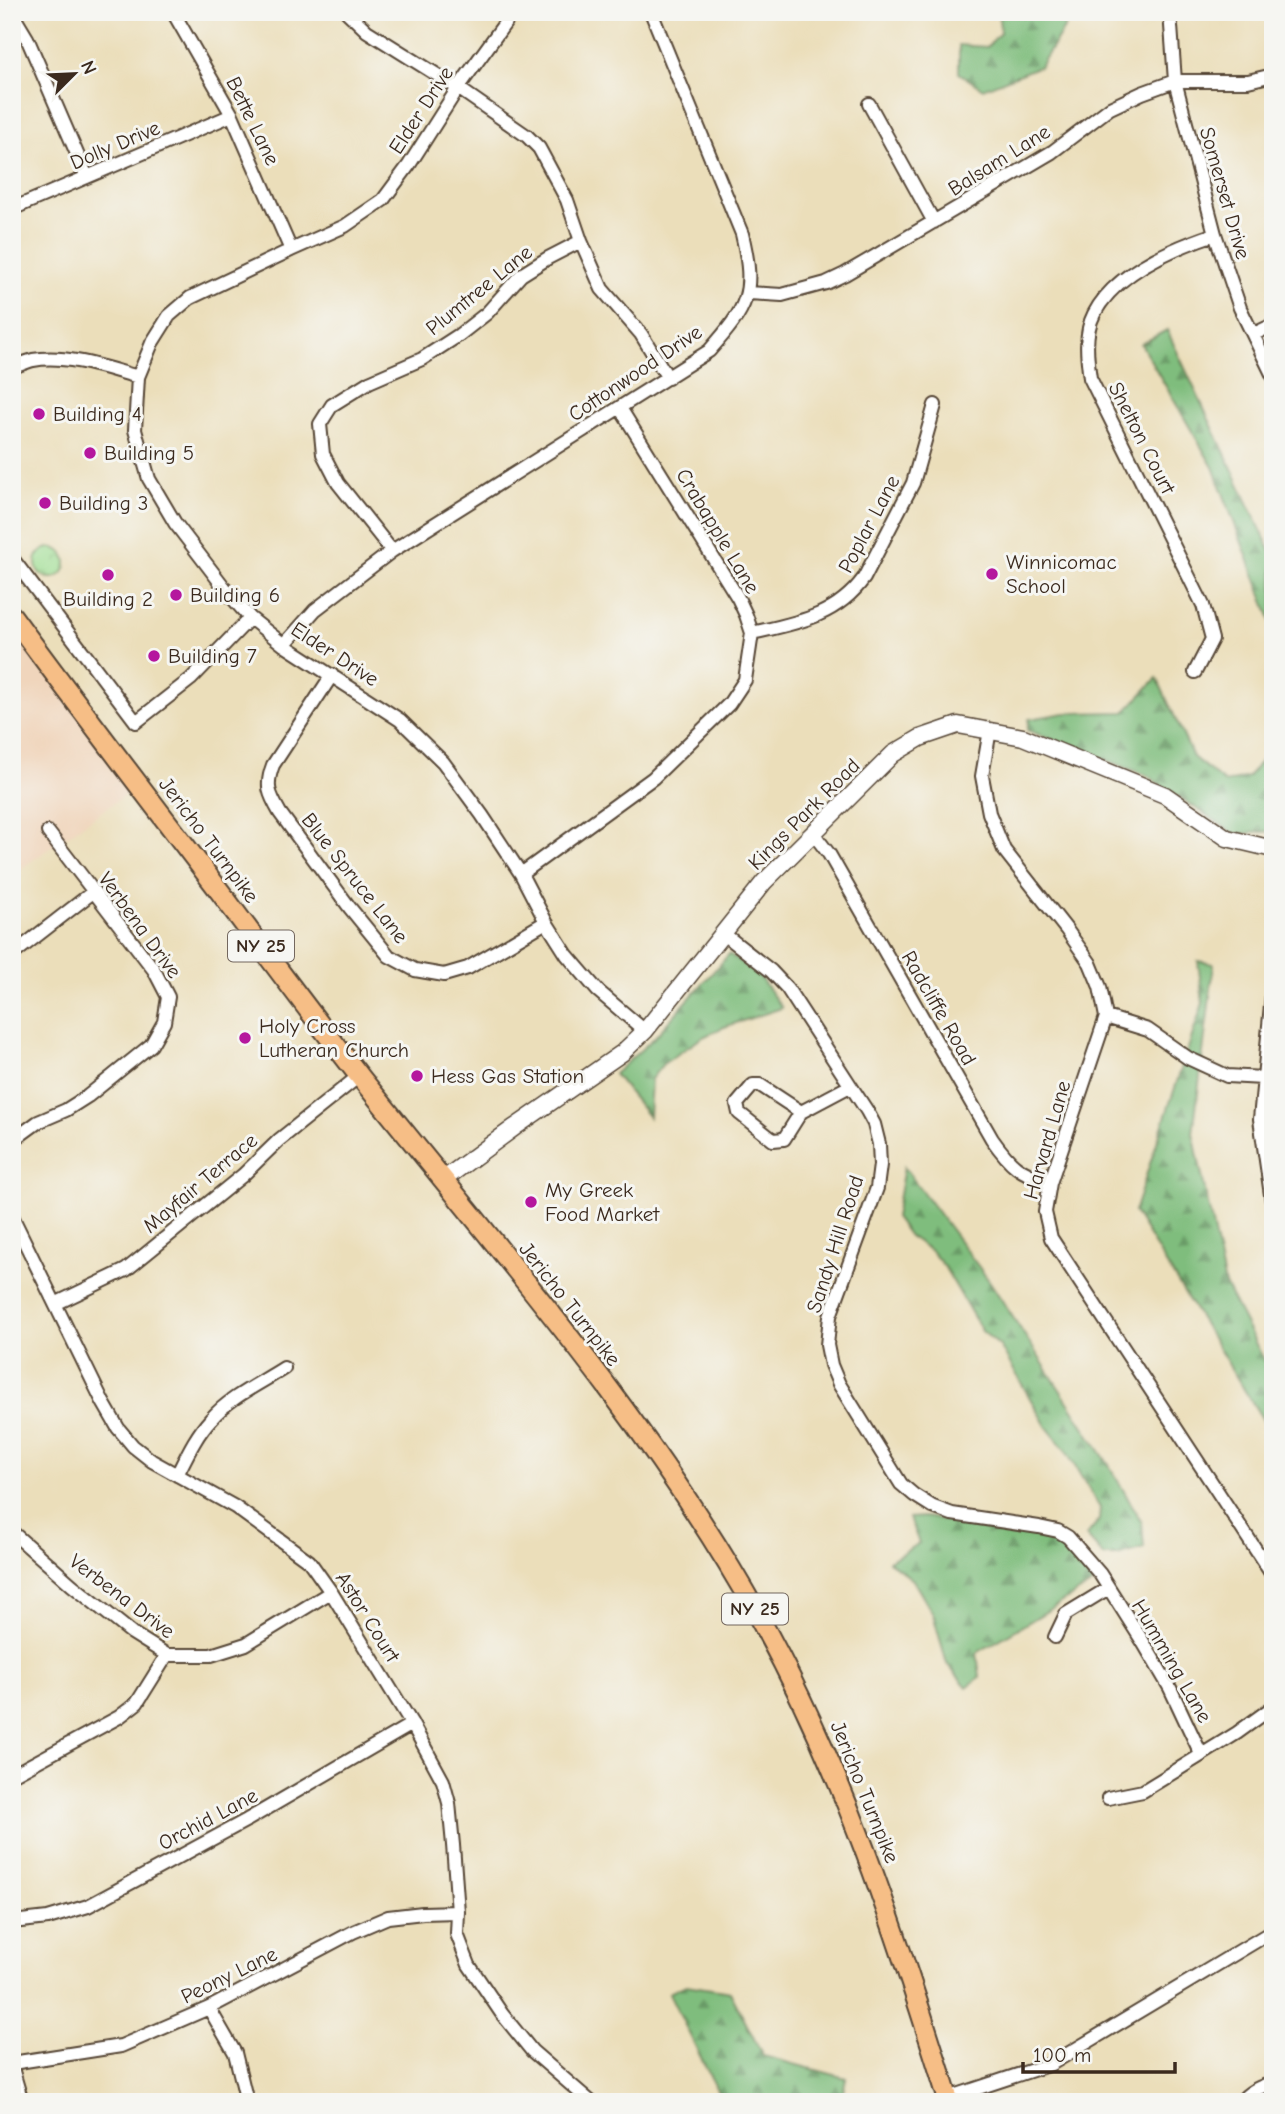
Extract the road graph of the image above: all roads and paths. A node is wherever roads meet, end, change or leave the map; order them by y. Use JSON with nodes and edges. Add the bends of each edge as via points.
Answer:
{"nodes":[{"id":1,"x":173,"y":12,"type":"edge"},
{"id":2,"x":347,"y":12,"type":"edge"},
{"id":3,"x":513,"y":12,"type":"edge"},
{"id":4,"x":651,"y":12,"type":"edge"},
{"id":5,"x":1170,"y":12,"type":"edge"},
{"id":6,"x":12,"y":13,"type":"edge"},
{"id":7,"x":1273,"y":75,"type":"edge"},
{"id":8,"x":1175,"y":82,"type":"junction"},
{"id":9,"x":458,"y":88,"type":"junction"},
{"id":10,"x":869,"y":104,"type":"dead end"},
{"id":11,"x":232,"y":116,"type":"junction"},
{"id":12,"x":87,"y":177,"type":"junction"},
{"id":13,"x":12,"y":209,"type":"edge"},
{"id":14,"x":934,"y":222,"type":"junction"},
{"id":15,"x":1215,"y":234,"type":"junction"},
{"id":16,"x":581,"y":242,"type":"junction"},
{"id":17,"x":291,"y":250,"type":"junction"},
{"id":18,"x":749,"y":293,"type":"junction"},
{"id":19,"x":1273,"y":326,"type":"edge"},
{"id":20,"x":1254,"y":334,"type":"junction"},
{"id":21,"x":12,"y":368,"type":"edge"},
{"id":22,"x":1273,"y":376,"type":"edge"},
{"id":23,"x":138,"y":377,"type":"junction"},
{"id":24,"x":668,"y":378,"type":"junction"},
{"id":25,"x":935,"y":405,"type":"dead end"},
{"id":26,"x":620,"y":408,"type":"junction"},
{"id":27,"x":392,"y":551,"type":"junction"},
{"id":28,"x":12,"y":558,"type":"edge"},
{"id":29,"x":12,"y":616,"type":"edge"},
{"id":30,"x":250,"y":618,"type":"junction"},
{"id":31,"x":752,"y":633,"type":"junction"},
{"id":32,"x":284,"y":645,"type":"junction"},
{"id":33,"x":1195,"y":672,"type":"dead end"},
{"id":34,"x":332,"y":675,"type":"junction"},
{"id":35,"x":990,"y":730,"type":"junction"},
{"id":36,"x":48,"y":832,"type":"dead end"},
{"id":37,"x":813,"y":832,"type":"junction"},
{"id":38,"x":1273,"y":849,"type":"edge"},
{"id":39,"x":521,"y":874,"type":"junction"},
{"id":40,"x":93,"y":892,"type":"junction"},
{"id":41,"x":547,"y":922,"type":"junction"},
{"id":42,"x":724,"y":934,"type":"junction"},
{"id":43,"x":12,"y":955,"type":"edge"},
{"id":44,"x":1273,"y":984,"type":"edge"},
{"id":45,"x":1106,"y":1017,"type":"junction"},
{"id":46,"x":645,"y":1031,"type":"junction"},
{"id":47,"x":359,"y":1076,"type":"junction"},
{"id":48,"x":1263,"y":1078,"type":"junction"},
{"id":49,"x":850,"y":1086,"type":"junction"},
{"id":50,"x":801,"y":1111,"type":"junction"},
{"id":51,"x":12,"y":1141,"type":"edge"},
{"id":52,"x":1269,"y":1162,"type":"edge"},
{"id":53,"x":443,"y":1180,"type":"junction"},
{"id":54,"x":1050,"y":1183,"type":"junction"},
{"id":55,"x":1273,"y":1209,"type":"edge"},
{"id":56,"x":12,"y":1216,"type":"edge"},
{"id":57,"x":55,"y":1304,"type":"junction"},
{"id":58,"x":284,"y":1368,"type":"dead end"},
{"id":59,"x":177,"y":1475,"type":"junction"},
{"id":60,"x":12,"y":1532,"type":"edge"},
{"id":61,"x":1273,"y":1576,"type":"edge"},
{"id":62,"x":1108,"y":1589,"type":"junction"},
{"id":63,"x":331,"y":1592,"type":"junction"},
{"id":64,"x":1055,"y":1637,"type":"dead end"},
{"id":65,"x":167,"y":1655,"type":"junction"},
{"id":66,"x":1273,"y":1707,"type":"edge"},
{"id":67,"x":412,"y":1724,"type":"junction"},
{"id":68,"x":1201,"y":1754,"type":"junction"},
{"id":69,"x":12,"y":1775,"type":"edge"},
{"id":70,"x":1108,"y":1798,"type":"dead end"},
{"id":71,"x":458,"y":1912,"type":"junction"},
{"id":72,"x":12,"y":1922,"type":"edge"},
{"id":73,"x":1273,"y":1931,"type":"edge"},
{"id":74,"x":209,"y":2008,"type":"junction"},
{"id":75,"x":12,"y":2065,"type":"edge"},
{"id":76,"x":1273,"y":2084,"type":"edge"},
{"id":77,"x":948,"y":2100,"type":"edge"},
{"id":78,"x":22,"y":2102,"type":"edge"},
{"id":79,"x":247,"y":2102,"type":"edge"},
{"id":80,"x":591,"y":2102,"type":"edge"},
{"id":81,"x":1241,"y":2102,"type":"edge"}],
"edges":[{"from":1,"to":11,"type":"street","name":"Bette Lane"},
{"from":2,"to":9,"type":"street","via":[[367,31]]},
{"from":3,"to":9,"type":"street","name":"Elder Drive"},
{"from":4,"to":18,"type":"street","name":"Cottonwood Drive","via":[[742,234]]},
{"from":5,"to":8,"type":"street","name":"Somerset Drive"},
{"from":6,"to":12,"type":"street"},
{"from":7,"to":8,"type":"street","name":"Balsam Lane","via":[[1248,81]]},
{"from":8,"to":14,"type":"street","name":"Balsam Lane","via":[[1110,108],[1052,152]]},
{"from":8,"to":15,"type":"street","name":"Somerset Drive"},
{"from":9,"to":16,"type":"street","via":[[539,148],[567,200]]},
{"from":9,"to":17,"type":"street","name":"Elder Drive","via":[[383,200],[345,226]]},
{"from":10,"to":14,"type":"street"},
{"from":11,"to":12,"type":"street","name":"Dolly Drive"},
{"from":11,"to":17,"type":"street","name":"Bette Lane"},
{"from":12,"to":13,"type":"street","name":"Dolly Drive"},
{"from":14,"to":18,"type":"street","name":"Balsam Lane","via":[[826,283],[782,295]]},
{"from":15,"to":20,"type":"street","name":"Somerset Drive","via":[[1240,308]]},
{"from":15,"to":33,"type":"street","name":"Shelton Court","via":[[1184,245],[1111,289],[1093,315],[1086,349],[1090,378],[1203,605],[1212,639]]},
{"from":16,"to":24,"type":"street","via":[[602,289],[641,334]]},
{"from":16,"to":27,"type":"street","name":"Plumtree Lane","via":[[521,275],[487,313],[459,335],[332,405],[320,424],[323,454],[338,483]]},
{"from":17,"to":23,"type":"street","name":"Elder Drive","via":[[190,298],[169,316]]},
{"from":18,"to":24,"type":"street","name":"Cottonwood Drive","via":[[733,324],[709,351]]},
{"from":19,"to":20,"type":"street"},
{"from":20,"to":22,"type":"street","name":"Somerset Drive"},
{"from":21,"to":23,"type":"street","via":[[51,359]]},
{"from":23,"to":30,"type":"street","name":"Elder Drive","via":[[135,430],[149,479],[175,523]]},
{"from":24,"to":26,"type":"street","name":"Cottonwood Drive"},
{"from":25,"to":31,"type":"street","name":"Poplar Lane","via":[[913,483],[856,589],[838,606],[814,617]]},
{"from":26,"to":27,"type":"street","name":"Cottonwood Drive"},
{"from":26,"to":31,"type":"street","name":"Crabapple Lane","via":[[738,598]]},
{"from":27,"to":32,"type":"street","name":"Cottonwood Drive","via":[[315,610]]},
{"from":28,"to":30,"type":"street","via":[[136,722],[191,679]]},
{"from":29,"to":47,"type":"main road","name":"Jericho Turnpike","number":"NY 25"},
{"from":30,"to":32,"type":"street","name":"Elder Drive"},
{"from":31,"to":39,"type":"street","via":[[745,680],[729,704],[653,778]]},
{"from":32,"to":34,"type":"street","name":"Elder Drive"},
{"from":34,"to":39,"type":"street","name":"Elder Drive","via":[[400,720],[443,762]]},
{"from":34,"to":41,"type":"street","name":"Blue Spruce Lane","via":[[273,765],[267,780],[270,796],[389,956],[415,970],[444,975],[468,968]]},
{"from":35,"to":37,"type":"street","name":"Kings Park Road","via":[[958,725],[920,738],[893,754]]},
{"from":35,"to":38,"type":"street","name":"Kings Park Road","via":[[1023,737],[1165,795],[1227,838]]},
{"from":35,"to":45,"type":"street","via":[[982,776],[1003,850],[1090,962]]},
{"from":36,"to":40,"type":"street","name":"Verbena Drive"},
{"from":37,"to":42,"type":"street","name":"Kings Park Road","via":[[764,882]]},
{"from":37,"to":54,"type":"street","name":"Radcliffe Road","via":[[992,1139],[1008,1161]]},
{"from":39,"to":41,"type":"street","name":"Elder Drive"},
{"from":40,"to":43,"type":"street"},
{"from":40,"to":51,"type":"street","name":"Verbena Drive","via":[[154,971],[168,997],[164,1022],[151,1045],[88,1096]]},
{"from":41,"to":46,"type":"street","name":"Elder Drive","via":[[567,955],[598,991]]},
{"from":42,"to":46,"type":"street","name":"Kings Park Road"},
{"from":42,"to":49,"type":"street","name":"Sandy Hill Road","via":[[787,988]]},
{"from":44,"to":48,"type":"street"},
{"from":45,"to":48,"type":"street","via":[[1148,1030],[1188,1058],[1227,1076]]},
{"from":45,"to":54,"type":"street","name":"Harvard Lane"},
{"from":46,"to":53,"type":"street","name":"Kings Park Road","via":[[622,1053]]},
{"from":47,"to":53,"type":"main road","name":"Jericho Turnpike","number":"NY 25"},
{"from":47,"to":57,"type":"street","name":"Mayfair Terrace","via":[[126,1270]]},
{"from":48,"to":52,"type":"street","via":[[1259,1119]]},
{"from":49,"to":50,"type":"street"},
{"from":49,"to":62,"type":"street","name":"Sandy Hill Road","via":[[874,1124],[880,1165],[877,1188],[830,1316],[827,1345],[839,1384],[901,1484],[914,1495],[952,1514],[1058,1531],[1077,1546]]},
{"from":50,"to":50,"type":"street","via":[[760,1085],[753,1085],[737,1104],[738,1113],[773,1140],[784,1139]]},
{"from":52,"to":55,"type":"street"},
{"from":53,"to":77,"type":"main road","name":"Jericho Turnpike","number":"NY 25","via":[[652,1447],[759,1618],[807,1710],[854,1818]]},
{"from":54,"to":61,"type":"street","name":"Harvard Lane","via":[[1045,1212],[1051,1238]]},
{"from":56,"to":57,"type":"street","name":"Astor Court"},
{"from":57,"to":59,"type":"street","name":"Astor Court","via":[[118,1428],[133,1446]]},
{"from":58,"to":59,"type":"street","via":[[212,1417]]},
{"from":59,"to":63,"type":"street","name":"Astor Court","via":[[235,1507],[309,1561]]},
{"from":60,"to":65,"type":"street","name":"Verbena Drive","via":[[132,1633]]},
{"from":62,"to":64,"type":"street","via":[[1066,1614]]},
{"from":62,"to":68,"type":"street","name":"Humming Lane","via":[[1170,1688]]},
{"from":63,"to":65,"type":"street","name":"Verbena Drive","via":[[246,1644],[211,1656]]},
{"from":63,"to":67,"type":"street","name":"Astor Court"},
{"from":65,"to":69,"type":"street","via":[[137,1703],[119,1717]]},
{"from":66,"to":68,"type":"street"},
{"from":67,"to":71,"type":"street","name":"Astor Court","via":[[443,1781],[449,1803]]},
{"from":67,"to":72,"type":"street","name":"Orchid Lane","via":[[247,1821],[88,1906],[48,1918]]},
{"from":68,"to":70,"type":"street","via":[[1143,1791]]},
{"from":71,"to":74,"type":"street","name":"Peony Lane","via":[[388,1917]]},
{"from":71,"to":80,"type":"street","name":"Astor Court","via":[[457,1934],[470,1965],[502,2014],[532,2051]]},
{"from":73,"to":77,"type":"street","via":[[1051,2064]]},
{"from":74,"to":75,"type":"street","name":"Peony Lane","via":[[121,2046]]},
{"from":74,"to":79,"type":"street","via":[[235,2053]]},
{"from":75,"to":78,"type":"street"},
{"from":76,"to":81,"type":"street","via":[[1245,2095]]}]}
